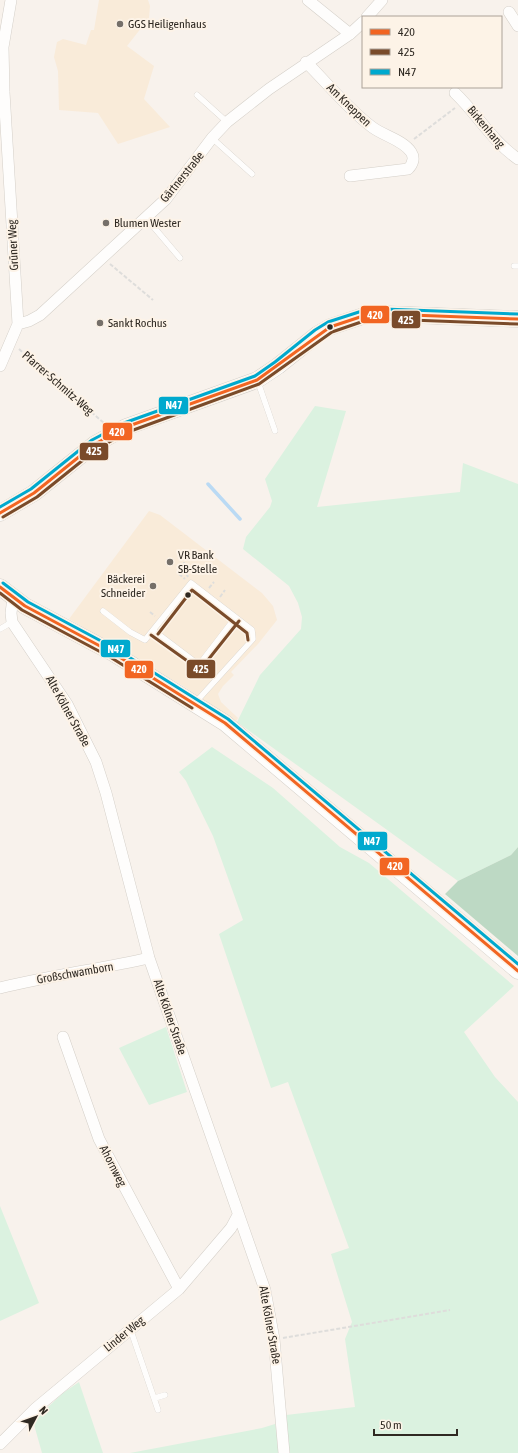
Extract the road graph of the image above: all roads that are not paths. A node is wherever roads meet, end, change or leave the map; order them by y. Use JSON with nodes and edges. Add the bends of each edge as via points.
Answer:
{"nodes":[{"id":1,"x":11,"y":0,"type":"edge"},
{"id":2,"x":308,"y":0,"type":"edge"},
{"id":3,"x":382,"y":0,"type":"edge"},
{"id":4,"x":509,"y":12,"type":"dead end"},
{"id":5,"x":368,"y":16,"type":"edge"},
{"id":6,"x":362,"y":23,"type":"edge"},
{"id":7,"x":518,"y":26,"type":"edge"},
{"id":8,"x":350,"y":34,"type":"junction"},
{"id":9,"x":2,"y":47,"type":"edge"},
{"id":10,"x":306,"y":62,"type":"junction"},
{"id":11,"x":455,"y":93,"type":"dead end"},
{"id":12,"x":197,"y":95,"type":"dead end"},
{"id":13,"x":227,"y":122,"type":"junction"},
{"id":14,"x":212,"y":138,"type":"junction"},
{"id":15,"x":518,"y":159,"type":"edge"},
{"id":16,"x":252,"y":174,"type":"dead end"},
{"id":17,"x":350,"y":176,"type":"dead end"},
{"id":18,"x":146,"y":218,"type":"junction"},
{"id":19,"x":180,"y":258,"type":"dead end"},
{"id":20,"x":518,"y":319,"type":"edge"},
{"id":21,"x":18,"y":324,"type":"junction"},
{"id":22,"x":1,"y":361,"type":"edge"},
{"id":23,"x":257,"y":380,"type":"junction"},
{"id":24,"x":275,"y":431,"type":"dead end"},
{"id":25,"x":0,"y":513,"type":"edge"},
{"id":26,"x":0,"y":587,"type":"edge"},
{"id":27,"x":13,"y":598,"type":"junction"},
{"id":28,"x":103,"y":611,"type":"dead end"},
{"id":29,"x":235,"y":618,"type":"junction"},
{"id":30,"x":12,"y":622,"type":"junction"},
{"id":31,"x":0,"y":629,"type":"edge"},
{"id":32,"x":154,"y":631,"type":"junction"},
{"id":33,"x":195,"y":704,"type":"junction"},
{"id":34,"x":149,"y":958,"type":"junction"},
{"id":35,"x":518,"y":971,"type":"edge"},
{"id":36,"x":0,"y":988,"type":"edge"},
{"id":37,"x":63,"y":1037,"type":"dead end"},
{"id":38,"x":238,"y":1215,"type":"junction"},
{"id":39,"x":179,"y":1289,"type":"junction"},
{"id":40,"x":130,"y":1328,"type":"junction"},
{"id":41,"x":165,"y":1395,"type":"dead end"},
{"id":42,"x":155,"y":1398,"type":"junction"},
{"id":43,"x":158,"y":1410,"type":"dead end"},
{"id":44,"x":0,"y":1444,"type":"edge"},
{"id":45,"x":284,"y":1453,"type":"edge"}],
"edges":[{"from":1,"to":9,"type":"street","name":"Grüner Weg"},
{"from":2,"to":8,"type":"street"},
{"from":3,"to":5,"type":"street"},
{"from":4,"to":7,"type":"street"},
{"from":6,"to":8,"type":"street","name":"Gärtnerstraße"},
{"from":8,"to":10,"type":"street","name":"Gärtnerstraße"},
{"from":9,"to":21,"type":"street","name":"Grüner Weg"},
{"from":10,"to":13,"type":"street","name":"Gärtnerstraße"},
{"from":10,"to":17,"type":"street","name":"Am Kneppen","via":[[361,118],[405,146],[414,159],[408,168]]},
{"from":11,"to":15,"type":"street","name":"Birkenhang","via":[[489,134]]},
{"from":12,"to":13,"type":"lane"},
{"from":13,"to":14,"type":"street","name":"Gärtnerstraße"},
{"from":14,"to":16,"type":"lane"},
{"from":14,"to":18,"type":"street","name":"Gärtnerstraße","via":[[166,199]]},
{"from":18,"to":19,"type":"lane"},
{"from":18,"to":21,"type":"street","name":"Gärtnerstraße","via":[[40,315]]},
{"from":20,"to":23,"type":"main road","via":[[384,314],[363,316],[330,327],[318,334]]},
{"from":21,"to":22,"type":"street","name":"Grüner Weg"},
{"from":23,"to":24,"type":"lane"},
{"from":23,"to":25,"type":"main road","via":[[126,426],[95,444],[34,493]]},
{"from":26,"to":27,"type":"main road"},
{"from":27,"to":30,"type":"street"},
{"from":27,"to":33,"type":"main road","via":[[113,653]]},
{"from":28,"to":32,"type":"lane","via":[[145,640]]},
{"from":29,"to":32,"type":"lane","via":[[190,584]]},
{"from":29,"to":32,"type":"lane","via":[[199,665]]},
{"from":29,"to":33,"type":"lane","via":[[252,630],[254,639]]},
{"from":30,"to":31,"type":"lane"},
{"from":30,"to":34,"type":"street","name":"Alte Kölner Straße","via":[[67,704],[96,762]]},
{"from":33,"to":35,"type":"main road","via":[[258,749]]},
{"from":34,"to":36,"type":"street","name":"Großschwamborn"},
{"from":34,"to":38,"type":"street","name":"Alte Kölner Straße"},
{"from":37,"to":39,"type":"street","name":"Ahornweg","via":[[99,1140]]},
{"from":38,"to":39,"type":"street","name":"Linder Weg","via":[[231,1228]]},
{"from":38,"to":45,"type":"street","name":"Alte Kölner Straße","via":[[265,1290],[274,1339]]},
{"from":39,"to":40,"type":"street","name":"Linder Weg"},
{"from":40,"to":42,"type":"lane"},
{"from":40,"to":44,"type":"street","name":"Linder Weg","via":[[36,1408]]},
{"from":41,"to":42,"type":"lane"},
{"from":42,"to":43,"type":"lane"}]}
